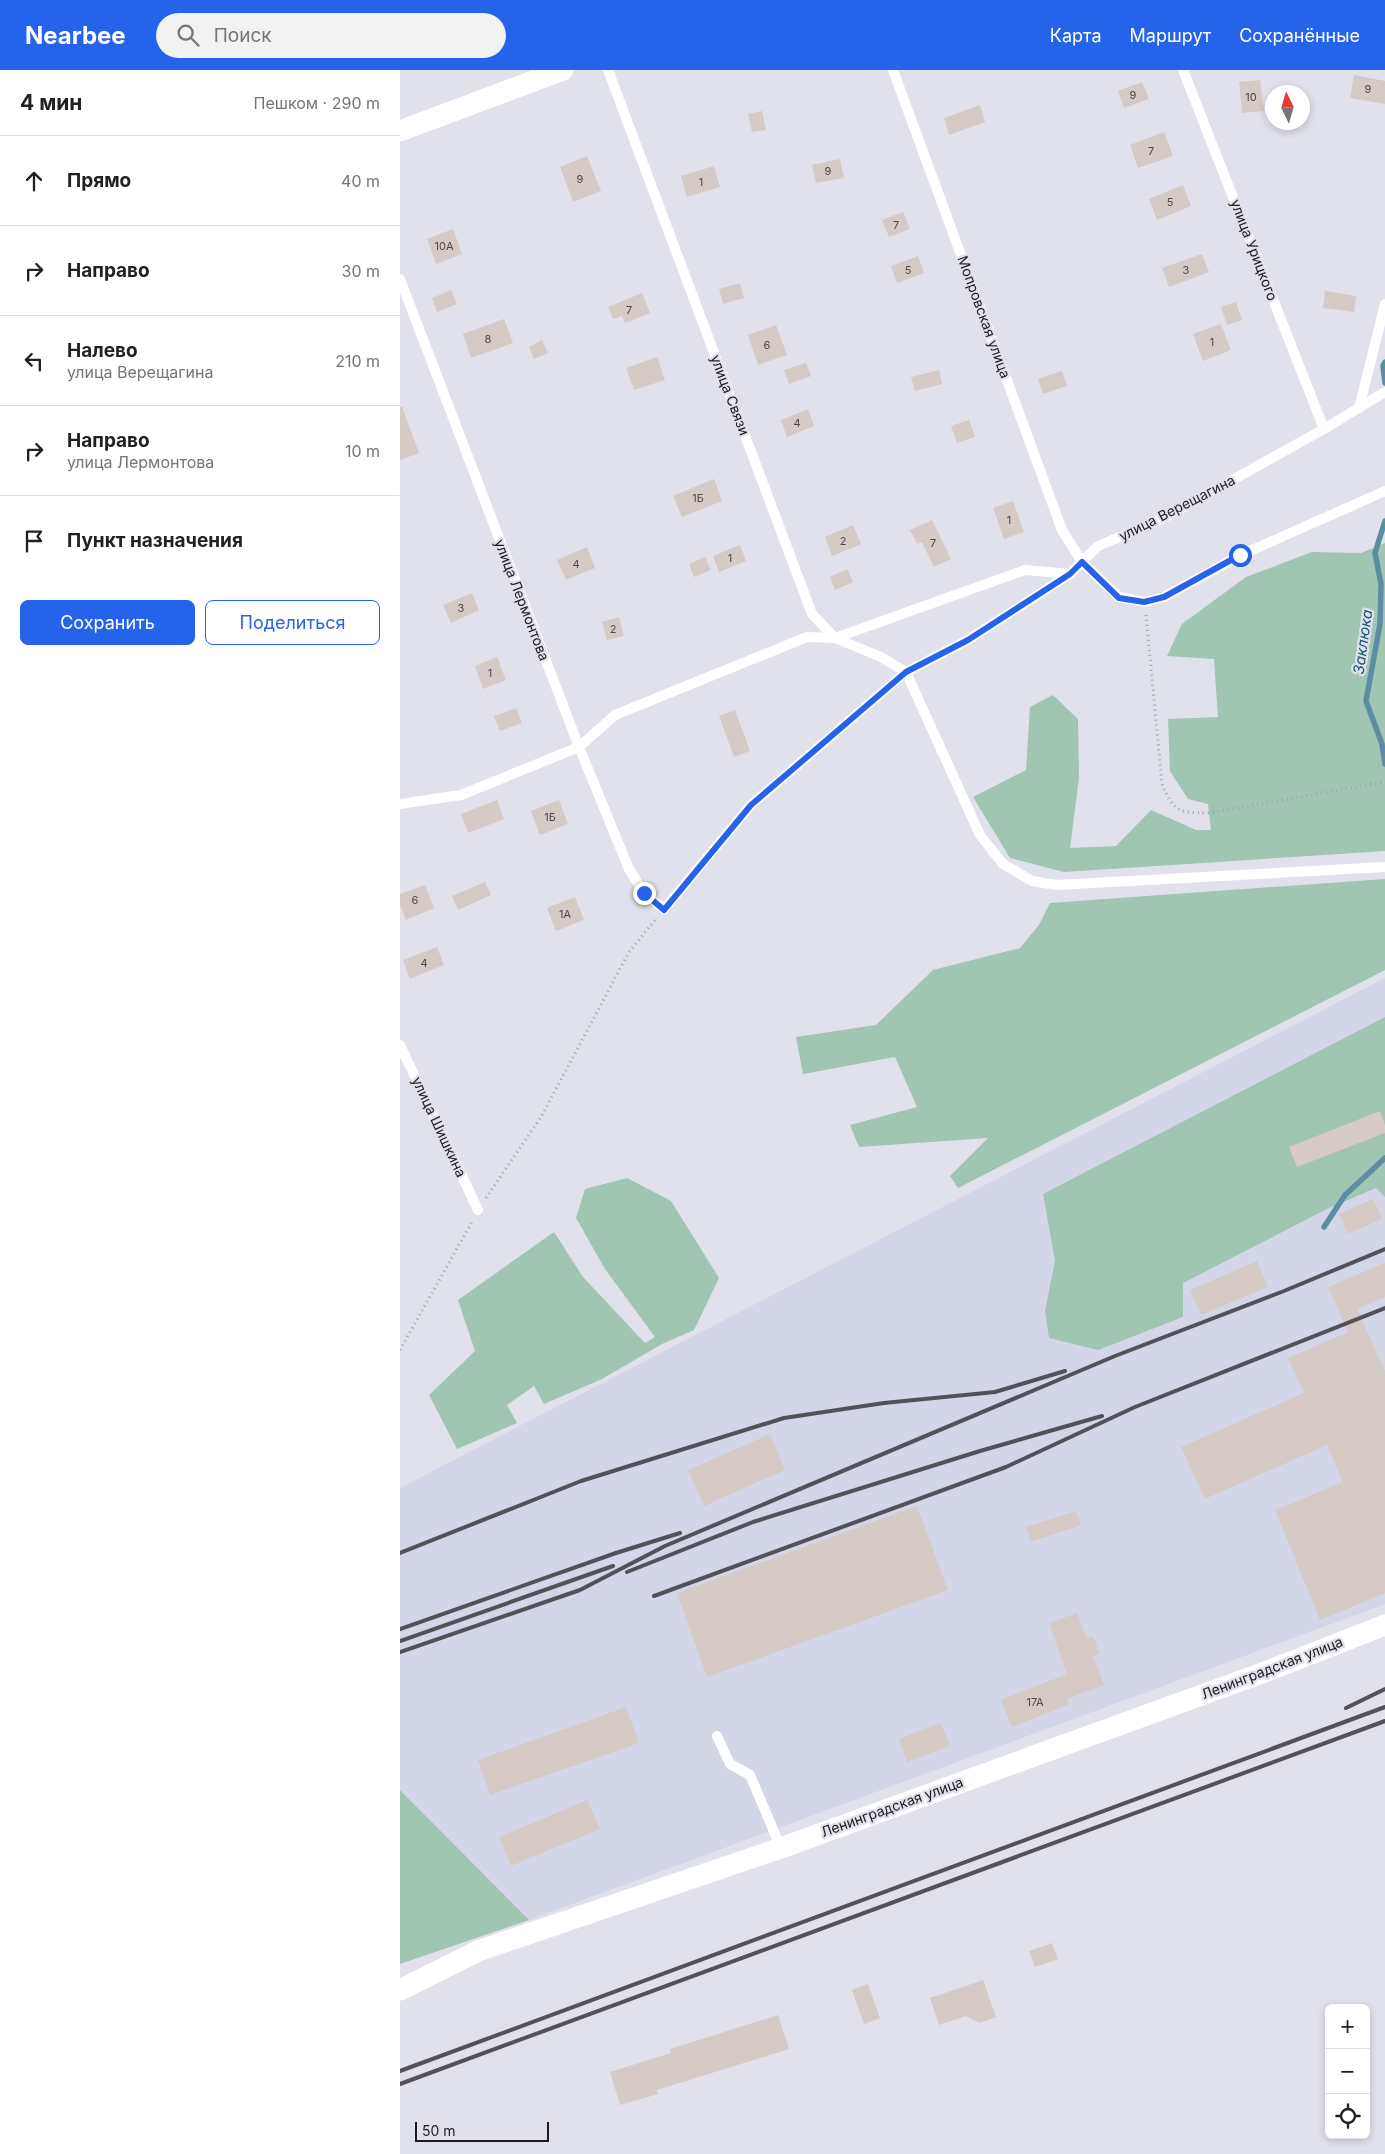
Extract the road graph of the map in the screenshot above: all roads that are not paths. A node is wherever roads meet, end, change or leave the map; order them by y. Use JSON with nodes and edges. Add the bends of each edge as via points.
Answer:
{"nodes":[{"id":1,"x":563,"y":70,"type":"edge"},
{"id":2,"x":608,"y":70,"type":"edge"},
{"id":3,"x":893,"y":70,"type":"edge"},
{"id":4,"x":1183,"y":70,"type":"edge"},
{"id":5,"x":400,"y":131,"type":"edge"},
{"id":6,"x":400,"y":279,"type":"edge"},
{"id":7,"x":1385,"y":304,"type":"edge"},
{"id":8,"x":1382,"y":394,"type":"edge"},
{"id":9,"x":1359,"y":408,"type":"junction"},
{"id":10,"x":1324,"y":429,"type":"junction"},
{"id":11,"x":1385,"y":491,"type":"edge"},
{"id":12,"x":1082,"y":562,"type":"junction"},
{"id":13,"x":1070,"y":574,"type":"junction"},
{"id":14,"x":834,"y":638,"type":"junction"},
{"id":15,"x":906,"y":672,"type":"junction"},
{"id":16,"x":579,"y":747,"type":"junction"},
{"id":17,"x":400,"y":804,"type":"edge"},
{"id":18,"x":1385,"y":867,"type":"edge"},
{"id":19,"x":664,"y":910,"type":"joint"},
{"id":20,"x":400,"y":1045,"type":"edge"},
{"id":21,"x":478,"y":1210,"type":"road end"},
{"id":22,"x":1385,"y":1624,"type":"edge"},
{"id":23,"x":717,"y":1736,"type":"dead end"},
{"id":24,"x":780,"y":1848,"type":"junction"},
{"id":25,"x":400,"y":1990,"type":"edge"}],
"edges":[{"from":1,"to":5,"type":"street"},
{"from":2,"to":14,"type":"lane","name":"улица Связи","via":[[812,614]]},
{"from":3,"to":12,"type":"lane","name":"Мопровская улица","via":[[1062,530]]},
{"from":4,"to":10,"type":"lane","name":"улица Урицкого"},
{"from":6,"to":16,"type":"lane","name":"улица Лермонтова"},
{"from":7,"to":9,"type":"lane"},
{"from":8,"to":9,"type":"lane","name":"улица Верещагина"},
{"from":9,"to":10,"type":"lane","name":"улица Верещагина"},
{"from":10,"to":12,"type":"lane","name":"улица Верещагина","via":[[1164,518],[1098,546]]},
{"from":11,"to":12,"type":"lane","name":"Мопровская улица","via":[[1240,555],[1164,597],[1144,602],[1119,598]]},
{"from":12,"to":13,"type":"lane","name":"улица Верещагина"},
{"from":13,"to":14,"type":"lane","via":[[1025,570]]},
{"from":13,"to":15,"type":"lane","name":"улица Верещагина","via":[[968,640]]},
{"from":14,"to":15,"type":"lane","name":"улица Связи","via":[[881,657]]},
{"from":14,"to":16,"type":"lane","via":[[807,637],[615,715]]},
{"from":15,"to":18,"type":"lane","via":[[980,835],[1003,864],[1032,882],[1056,885]]},
{"from":15,"to":19,"type":"lane","name":"улица Верещагина","via":[[751,805]]},
{"from":16,"to":17,"type":"lane","via":[[461,795]]},
{"from":16,"to":19,"type":"lane","name":"улица Лермонтова","via":[[629,869],[644,893]]},
{"from":20,"to":21,"type":"lane","name":"улица Шишкина"},
{"from":22,"to":24,"type":"street","name":"Ленинградская улица","via":[[1265,1672]]},
{"from":23,"to":24,"type":"lane","via":[[730,1764],[750,1774]]},
{"from":24,"to":25,"type":"street","name":"Ленинградская улица","via":[[478,1951]]}]}
